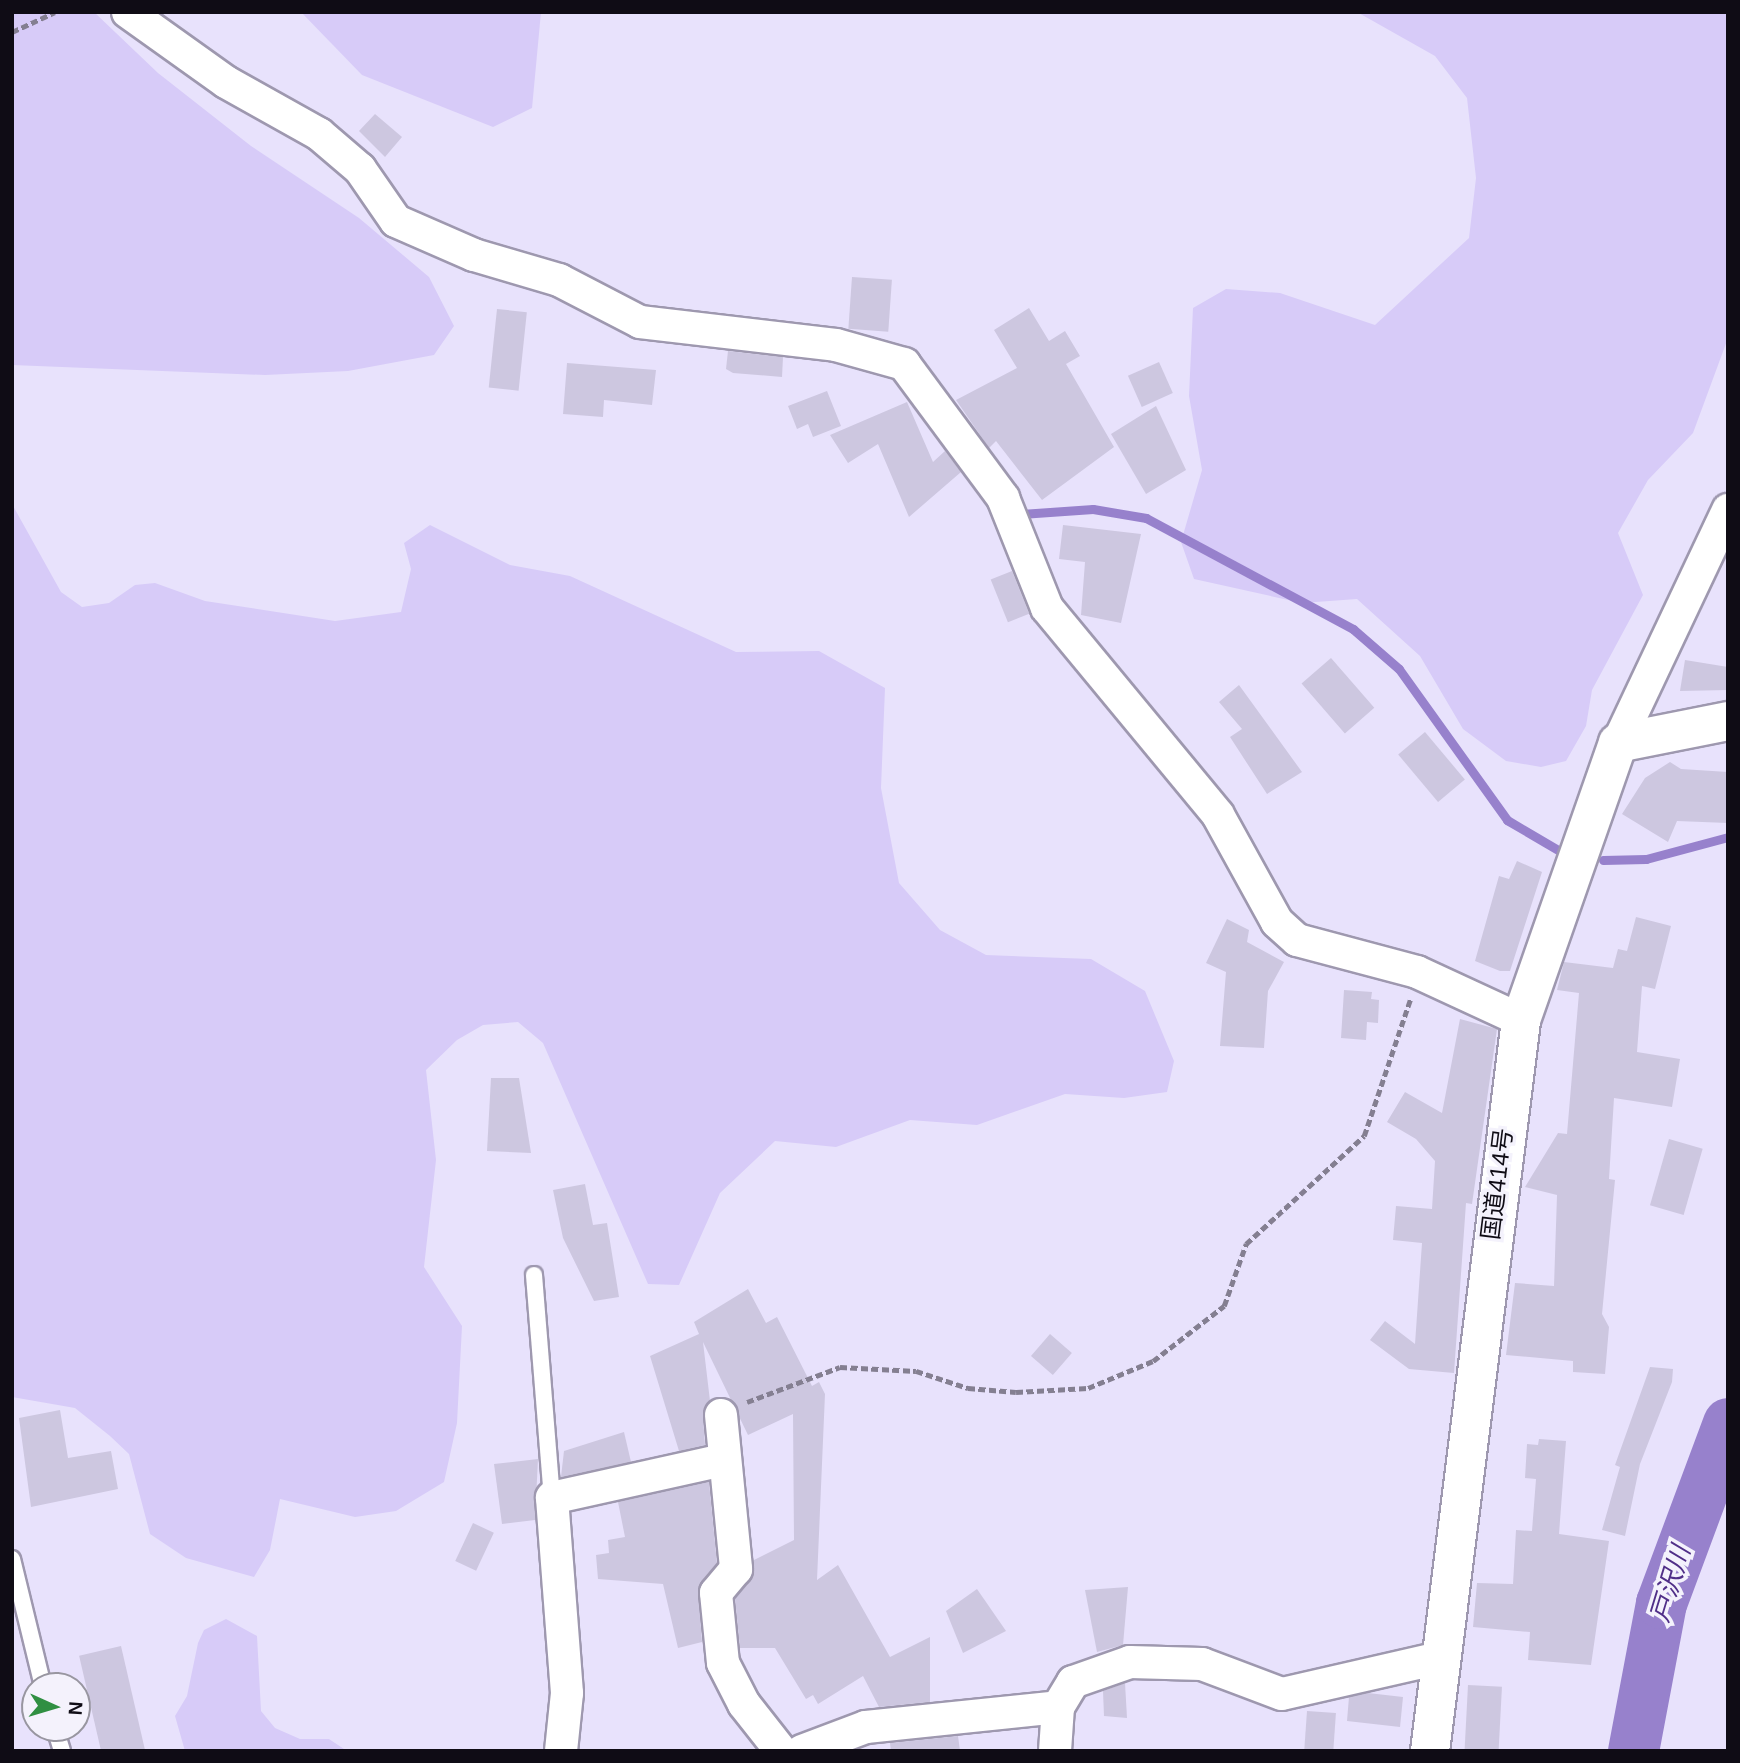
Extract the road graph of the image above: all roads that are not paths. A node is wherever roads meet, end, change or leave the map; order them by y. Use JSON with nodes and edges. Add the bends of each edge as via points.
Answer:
{"nodes":[{"id":1,"x":128,"y":12,"type":"edge"},
{"id":2,"x":1728,"y":510,"type":"edge"},
{"id":3,"x":1728,"y":721,"type":"edge"},
{"id":4,"x":1618,"y":743,"type":"junction"},
{"id":5,"x":1521,"y":1020,"type":"junction"},
{"id":6,"x":534,"y":1275,"type":"dead end"},
{"id":7,"x":721,"y":1415,"type":"road end"},
{"id":8,"x":724,"y":1460,"type":"junction"},
{"id":9,"x":552,"y":1498,"type":"junction"},
{"id":10,"x":12,"y":1559,"type":"edge"},
{"id":11,"x":1439,"y":1658,"type":"junction"},
{"id":12,"x":40,"y":1672,"type":"edge"},
{"id":13,"x":1058,"y":1707,"type":"junction"},
{"id":14,"x":561,"y":1751,"type":"edge"},
{"id":15,"x":781,"y":1751,"type":"edge"},
{"id":16,"x":802,"y":1751,"type":"edge"},
{"id":17,"x":1055,"y":1751,"type":"edge"},
{"id":18,"x":1430,"y":1751,"type":"edge"}],
"edges":[{"from":1,"to":5,"type":"street","via":[[174,49],[319,134],[360,169],[396,221],[474,255],[559,280],[640,322],[836,345],[904,364],[1003,498],[1047,608],[1218,815],[1277,922],[1297,940],[1417,972]]},
{"from":2,"to":4,"type":"street"},
{"from":3,"to":4,"type":"highway"},
{"from":4,"to":5,"type":"highway","name":"国道414号"},
{"from":5,"to":11,"type":"highway","name":"国道414号"},
{"from":6,"to":9,"type":"lane"},
{"from":7,"to":8,"type":"street"},
{"from":8,"to":9,"type":"street"},
{"from":8,"to":15,"type":"street","via":[[736,1569],[716,1593],[723,1663],[744,1704]]},
{"from":9,"to":14,"type":"street","via":[[567,1693]]},
{"from":10,"to":12,"type":"lane"},
{"from":11,"to":13,"type":"street","via":[[1282,1694],[1202,1664],[1130,1662],[1073,1682]]},
{"from":11,"to":18,"type":"highway","name":"国道414号"},
{"from":13,"to":16,"type":"street","via":[[866,1727]]},
{"from":13,"to":17,"type":"street"}]}
